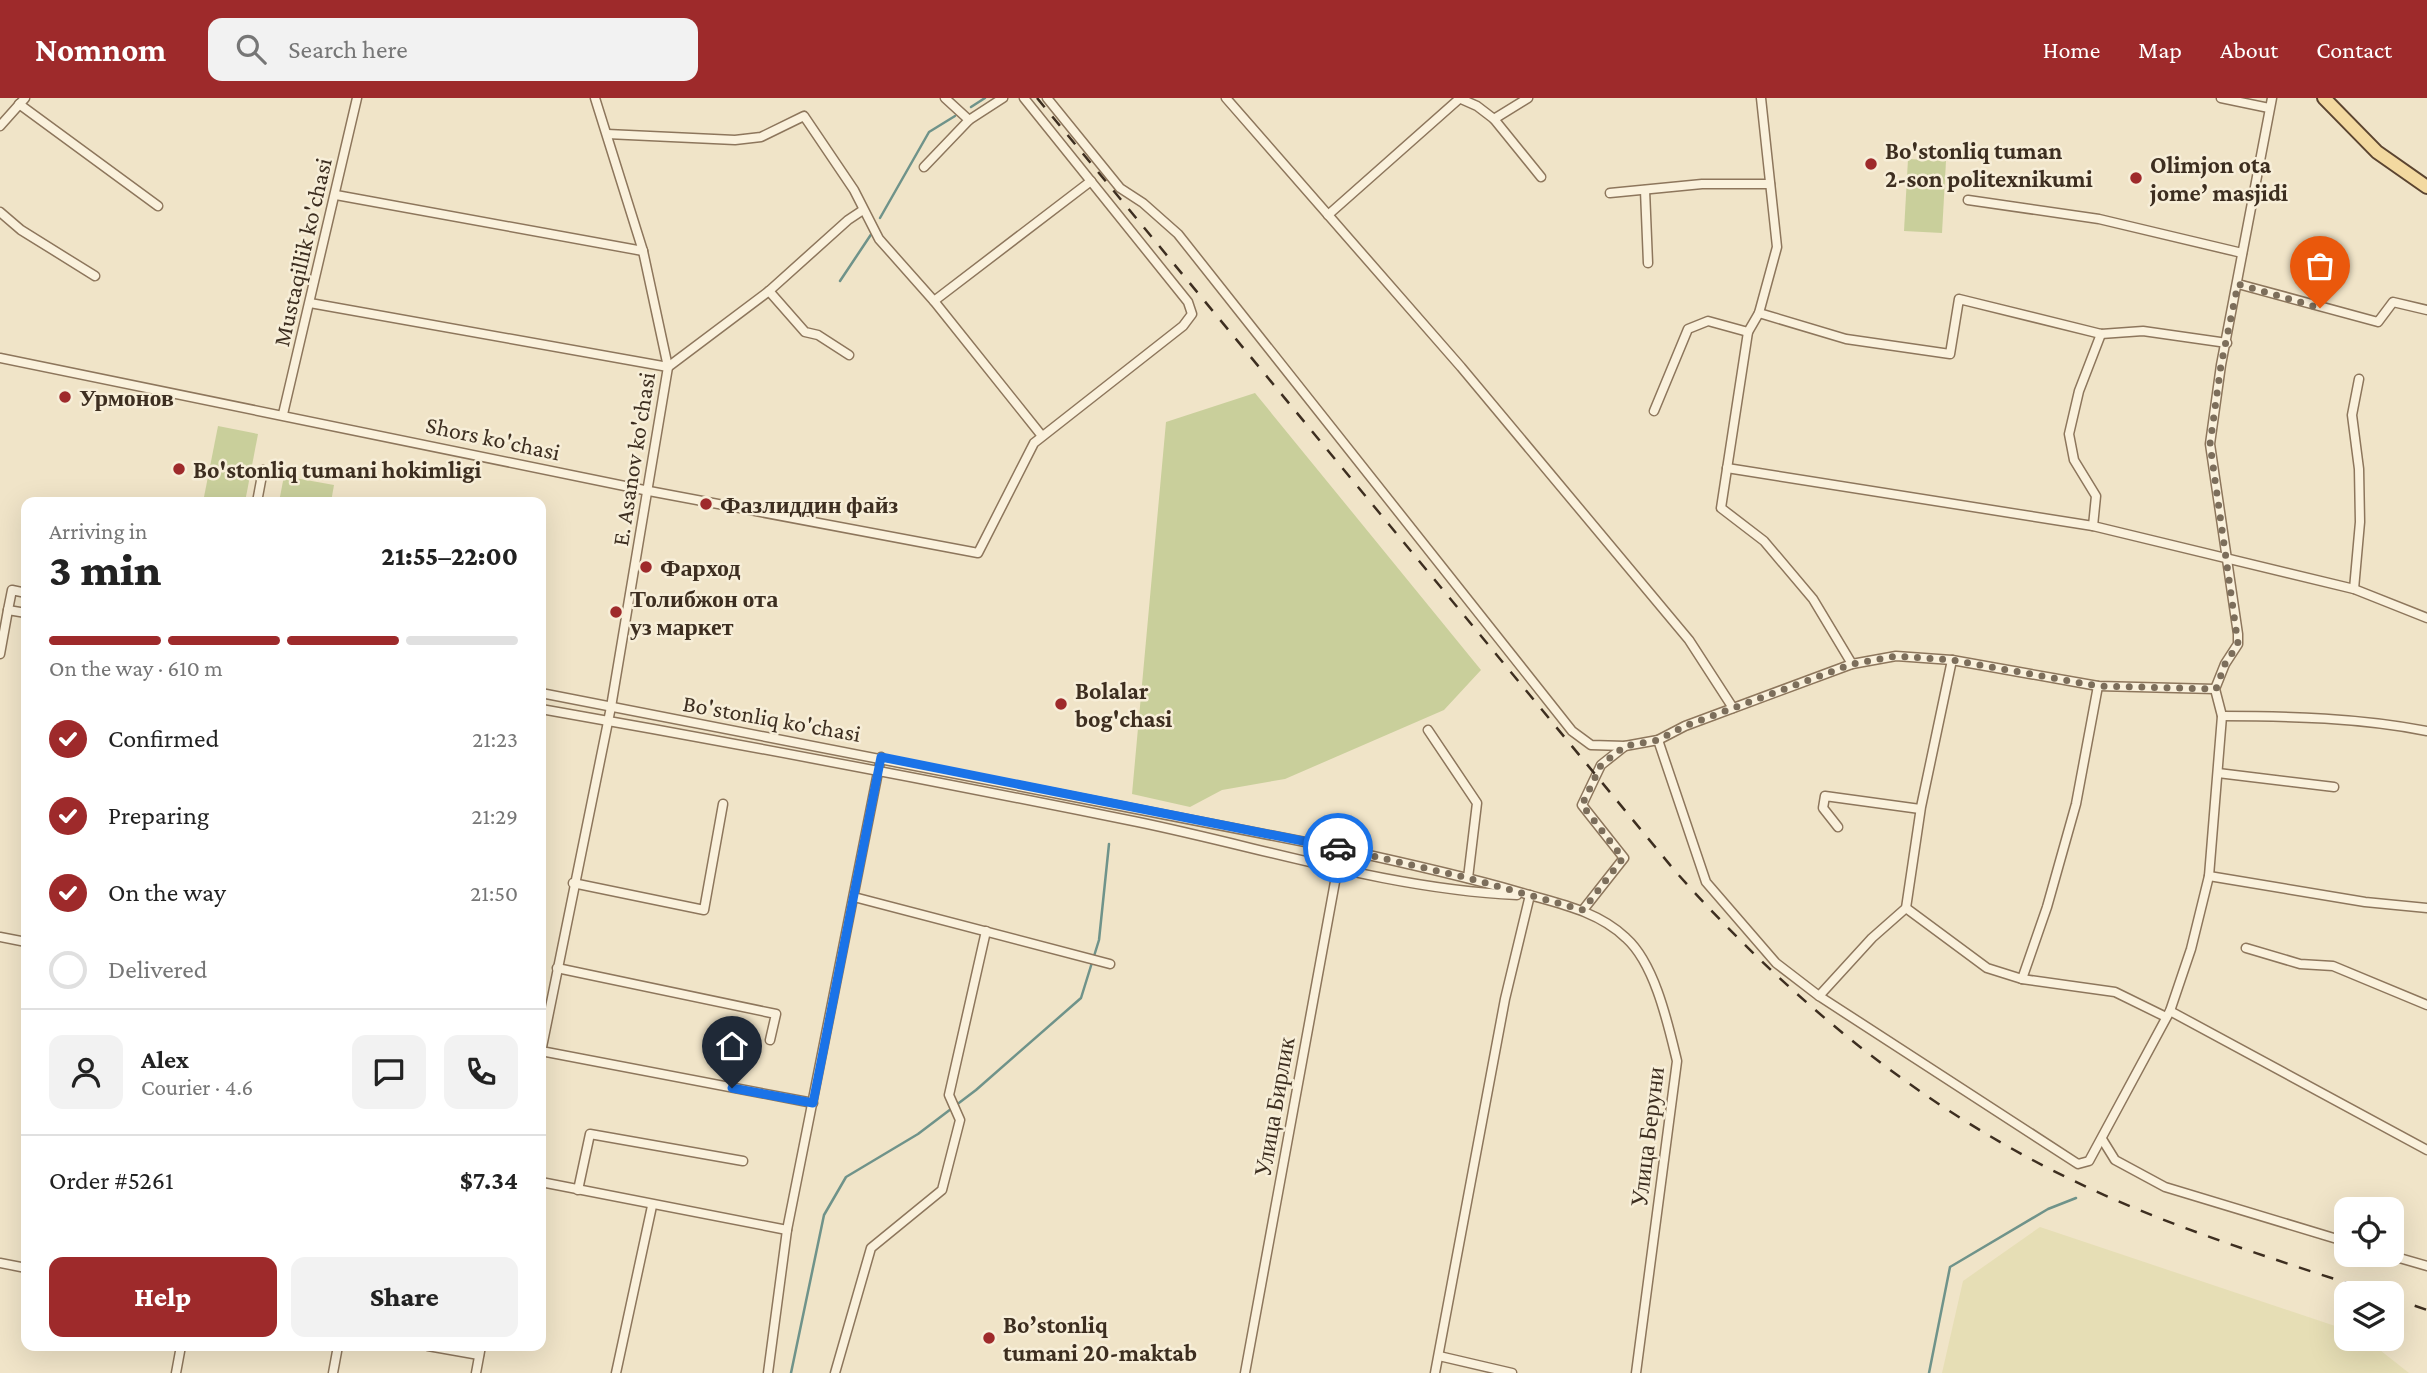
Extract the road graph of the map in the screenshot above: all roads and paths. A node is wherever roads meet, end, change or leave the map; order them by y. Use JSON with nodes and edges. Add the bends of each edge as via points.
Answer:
{"nodes":[{"id":1,"x":357,"y":98,"type":"edge"},
{"id":2,"x":596,"y":98,"type":"edge"},
{"id":3,"x":945,"y":98,"type":"edge"},
{"id":4,"x":1003,"y":98,"type":"edge"},
{"id":5,"x":1024,"y":98,"type":"edge"},
{"id":6,"x":1047,"y":98,"type":"edge"},
{"id":7,"x":1226,"y":98,"type":"edge"},
{"id":8,"x":1459,"y":98,"type":"edge"},
{"id":9,"x":1528,"y":98,"type":"edge"},
{"id":10,"x":1760,"y":98,"type":"edge"},
{"id":11,"x":2221,"y":98,"type":"edge"},
{"id":12,"x":2272,"y":98,"type":"edge"},
{"id":13,"x":2325,"y":98,"type":"edge"},
{"id":14,"x":2332,"y":98,"type":"edge"},
{"id":15,"x":22,"y":101,"type":"edge"},
{"id":16,"x":2269,"y":108,"type":"junction"},
{"id":17,"x":969,"y":120,"type":"junction"},
{"id":18,"x":1494,"y":120,"type":"junction"},
{"id":19,"x":0,"y":126,"type":"edge"},
{"id":20,"x":607,"y":134,"type":"junction"},
{"id":21,"x":924,"y":167,"type":"dead end"},
{"id":22,"x":1541,"y":177,"type":"dead end"},
{"id":23,"x":1091,"y":181,"type":"junction"},
{"id":24,"x":2427,"y":181,"type":"edge"},
{"id":25,"x":1770,"y":184,"type":"junction"},
{"id":26,"x":2427,"y":187,"type":"edge"},
{"id":27,"x":1645,"y":190,"type":"junction"},
{"id":28,"x":1610,"y":193,"type":"dead end"},
{"id":29,"x":336,"y":195,"type":"junction"},
{"id":30,"x":1968,"y":201,"type":"dead end"},
{"id":31,"x":158,"y":206,"type":"dead end"},
{"id":32,"x":863,"y":210,"type":"junction"},
{"id":33,"x":0,"y":212,"type":"edge"},
{"id":34,"x":1328,"y":215,"type":"junction"},
{"id":35,"x":643,"y":251,"type":"junction"},
{"id":36,"x":2242,"y":253,"type":"junction"},
{"id":37,"x":1648,"y":263,"type":"dead end"},
{"id":38,"x":95,"y":276,"type":"dead end"},
{"id":39,"x":2238,"y":284,"type":"junction"},
{"id":40,"x":769,"y":291,"type":"junction"},
{"id":41,"x":934,"y":301,"type":"junction"},
{"id":42,"x":310,"y":303,"type":"junction"},
{"id":43,"x":2427,"y":310,"type":"edge"},
{"id":44,"x":1759,"y":313,"type":"junction"},
{"id":45,"x":1748,"y":332,"type":"junction"},
{"id":46,"x":2101,"y":334,"type":"junction"},
{"id":47,"x":2227,"y":343,"type":"junction"},
{"id":48,"x":849,"y":355,"type":"dead end"},
{"id":49,"x":0,"y":358,"type":"edge"},
{"id":50,"x":668,"y":367,"type":"junction"},
{"id":51,"x":2359,"y":379,"type":"dead end"},
{"id":52,"x":1654,"y":411,"type":"dead end"},
{"id":53,"x":283,"y":414,"type":"junction"},
{"id":54,"x":1042,"y":436,"type":"junction"},
{"id":55,"x":1727,"y":468,"type":"junction"},
{"id":56,"x":263,"y":470,"type":"dead end"},
{"id":57,"x":649,"y":491,"type":"junction"},
{"id":58,"x":258,"y":497,"type":"edge"},
{"id":59,"x":2093,"y":526,"type":"junction"},
{"id":60,"x":2224,"y":555,"type":"junction"},
{"id":61,"x":2354,"y":589,"type":"junction"},
{"id":62,"x":21,"y":592,"type":"edge"},
{"id":63,"x":8,"y":610,"type":"junction"},
{"id":64,"x":21,"y":612,"type":"edge"},
{"id":65,"x":2427,"y":618,"type":"edge"},
{"id":66,"x":0,"y":654,"type":"edge"},
{"id":67,"x":1952,"y":660,"type":"junction"},
{"id":68,"x":1852,"y":664,"type":"junction"},
{"id":69,"x":2098,"y":686,"type":"junction"},
{"id":70,"x":2216,"y":689,"type":"junction"},
{"id":71,"x":546,"y":694,"type":"edge"},
{"id":72,"x":611,"y":707,"type":"junction"},
{"id":73,"x":1732,"y":708,"type":"junction"},
{"id":74,"x":546,"y":710,"type":"edge"},
{"id":75,"x":2222,"y":716,"type":"junction"},
{"id":76,"x":608,"y":721,"type":"junction"},
{"id":77,"x":1428,"y":730,"type":"dead end"},
{"id":78,"x":2427,"y":731,"type":"edge"},
{"id":79,"x":1658,"y":740,"type":"junction"},
{"id":80,"x":1625,"y":746,"type":"junction"},
{"id":81,"x":881,"y":757,"type":"junction"},
{"id":82,"x":878,"y":772,"type":"junction"},
{"id":83,"x":2218,"y":773,"type":"junction"},
{"id":84,"x":2334,"y":787,"type":"dead end"},
{"id":85,"x":723,"y":804,"type":"dead end"},
{"id":86,"x":1920,"y":809,"type":"junction"},
{"id":87,"x":1838,"y":827,"type":"dead end"},
{"id":88,"x":1341,"y":849,"type":"junction"},
{"id":89,"x":1338,"y":869,"type":"junction"},
{"id":90,"x":2209,"y":876,"type":"junction"},
{"id":91,"x":1468,"y":878,"type":"junction"},
{"id":92,"x":573,"y":884,"type":"junction"},
{"id":93,"x":1530,"y":895,"type":"junction"},
{"id":94,"x":854,"y":897,"type":"junction"},
{"id":95,"x":1906,"y":908,"type":"junction"},
{"id":96,"x":2427,"y":908,"type":"edge"},
{"id":97,"x":1583,"y":910,"type":"junction"},
{"id":98,"x":986,"y":931,"type":"junction"},
{"id":99,"x":0,"y":937,"type":"edge"},
{"id":100,"x":21,"y":941,"type":"edge"},
{"id":101,"x":2246,"y":948,"type":"dead end"},
{"id":102,"x":1107,"y":963,"type":"dead end"},
{"id":103,"x":557,"y":968,"type":"junction"},
{"id":104,"x":2022,"y":979,"type":"junction"},
{"id":105,"x":1819,"y":996,"type":"junction"},
{"id":106,"x":2427,"y":1005,"type":"edge"},
{"id":107,"x":2168,"y":1014,"type":"junction"},
{"id":108,"x":546,"y":1025,"type":"edge"},
{"id":109,"x":770,"y":1040,"type":"dead end"},
{"id":110,"x":546,"y":1052,"type":"edge"},
{"id":111,"x":813,"y":1103,"type":"junction"},
{"id":112,"x":2102,"y":1139,"type":"junction"},
{"id":113,"x":2427,"y":1150,"type":"edge"},
{"id":114,"x":743,"y":1161,"type":"dead end"},
{"id":115,"x":546,"y":1183,"type":"edge"},
{"id":116,"x":578,"y":1190,"type":"junction"},
{"id":117,"x":652,"y":1206,"type":"junction"},
{"id":118,"x":787,"y":1230,"type":"junction"},
{"id":119,"x":2334,"y":1238,"type":"edge"},
{"id":120,"x":2404,"y":1259,"type":"edge"},
{"id":121,"x":0,"y":1263,"type":"edge"},
{"id":122,"x":2427,"y":1266,"type":"edge"},
{"id":123,"x":21,"y":1267,"type":"edge"},
{"id":124,"x":180,"y":1351,"type":"edge"},
{"id":125,"x":337,"y":1351,"type":"edge"},
{"id":126,"x":480,"y":1351,"type":"edge"},
{"id":127,"x":1439,"y":1356,"type":"junction"},
{"id":128,"x":176,"y":1373,"type":"edge"},
{"id":129,"x":333,"y":1373,"type":"edge"},
{"id":130,"x":476,"y":1373,"type":"edge"},
{"id":131,"x":616,"y":1373,"type":"edge"},
{"id":132,"x":768,"y":1373,"type":"edge"},
{"id":133,"x":835,"y":1373,"type":"edge"},
{"id":134,"x":1245,"y":1373,"type":"edge"},
{"id":135,"x":1435,"y":1373,"type":"edge"},
{"id":136,"x":1512,"y":1373,"type":"edge"},
{"id":137,"x":1636,"y":1373,"type":"edge"}],
"edges":[{"from":1,"to":29,"type":"street","name":"Mustaqillik ko'chasi"},
{"from":2,"to":20,"type":"street","name":"E. Asanov ko'chasi"},
{"from":3,"to":17,"type":"street"},
{"from":4,"to":17,"type":"street"},
{"from":5,"to":23,"type":"street"},
{"from":6,"to":80,"type":"street","via":[[1120,188],[1178,234],[1572,732],[1591,745]]},
{"from":7,"to":34,"type":"street"},
{"from":8,"to":18,"type":"street"},
{"from":8,"to":34,"type":"street"},
{"from":9,"to":18,"type":"street"},
{"from":10,"to":25,"type":"street"},
{"from":11,"to":16,"type":"street"},
{"from":12,"to":16,"type":"street"},
{"from":13,"to":26,"type":"main road","via":[[2377,152]]},
{"from":14,"to":24,"type":"main road","via":[[2380,148]]},
{"from":15,"to":19,"type":"street"},
{"from":15,"to":31,"type":"street"},
{"from":16,"to":36,"type":"street"},
{"from":17,"to":21,"type":"street"},
{"from":18,"to":22,"type":"street"},
{"from":20,"to":32,"type":"street","via":[[735,140],[761,137],[804,116]]},
{"from":20,"to":35,"type":"street","name":"E. Asanov ko'chasi"},
{"from":23,"to":41,"type":"street"},
{"from":23,"to":54,"type":"street","via":[[1188,302],[1192,314],[1183,326]]},
{"from":25,"to":27,"type":"street"},
{"from":25,"to":44,"type":"street","via":[[1777,247]]},
{"from":27,"to":28,"type":"street"},
{"from":27,"to":37,"type":"street"},
{"from":29,"to":35,"type":"street"},
{"from":29,"to":42,"type":"street","name":"Mustaqillik ko'chasi"},
{"from":30,"to":36,"type":"street","via":[[2099,219]]},
{"from":32,"to":40,"type":"street"},
{"from":32,"to":41,"type":"street","via":[[880,239]]},
{"from":33,"to":38,"type":"street"},
{"from":34,"to":73,"type":"street","via":[[1689,640]]},
{"from":35,"to":50,"type":"street","name":"E. Asanov ko'chasi"},
{"from":36,"to":39,"type":"street"},
{"from":39,"to":43,"type":"street","via":[[2378,322],[2393,302]]},
{"from":39,"to":47,"type":"street"},
{"from":40,"to":48,"type":"street","via":[[804,332],[818,335]]},
{"from":40,"to":50,"type":"street"},
{"from":41,"to":54,"type":"street"},
{"from":42,"to":50,"type":"street"},
{"from":42,"to":53,"type":"street","name":"Mustaqillik ko'chasi"},
{"from":44,"to":45,"type":"street"},
{"from":44,"to":46,"type":"street","via":[[1846,339],[1950,354],[1959,299]]},
{"from":45,"to":52,"type":"street","via":[[1708,321],[1688,329]]},
{"from":45,"to":55,"type":"street"},
{"from":46,"to":47,"type":"street","via":[[2143,331]]},
{"from":46,"to":59,"type":"street","via":[[2079,391],[2069,434],[2074,460],[2096,496]]},
{"from":47,"to":60,"type":"street","via":[[2210,444]]},
{"from":49,"to":53,"type":"street","name":"Shors ko'chasi"},
{"from":50,"to":57,"type":"street","name":"E. Asanov ko'chasi"},
{"from":51,"to":61,"type":"street","via":[[2352,415],[2360,522]]},
{"from":53,"to":57,"type":"street","name":"Shors ko'chasi"},
{"from":54,"to":57,"type":"street","name":"Shors ko'chasi","via":[[1034,443],[978,553]]},
{"from":55,"to":59,"type":"street"},
{"from":55,"to":68,"type":"street","via":[[1721,508],[1764,541],[1813,599]]},
{"from":56,"to":58,"type":"street"},
{"from":57,"to":72,"type":"street","name":"E. Asanov ko'chasi"},
{"from":59,"to":60,"type":"street"},
{"from":60,"to":61,"type":"street"},
{"from":60,"to":70,"type":"street","via":[[2238,644]]},
{"from":61,"to":65,"type":"street"},
{"from":62,"to":63,"type":"street","via":[[12,590]]},
{"from":63,"to":64,"type":"street"},
{"from":63,"to":66,"type":"street"},
{"from":67,"to":68,"type":"street","via":[[1896,656]]},
{"from":67,"to":69,"type":"street"},
{"from":67,"to":86,"type":"street"},
{"from":68,"to":73,"type":"street"},
{"from":69,"to":70,"type":"street"},
{"from":69,"to":104,"type":"street","via":[[2076,804]]},
{"from":70,"to":75,"type":"street"},
{"from":71,"to":72,"type":"street","name":"Bo'stonliq ko'chasi"},
{"from":72,"to":76,"type":"street","name":"E. Asanov ko'chasi"},
{"from":72,"to":81,"type":"street","name":"Bo'stonliq ko'chasi"},
{"from":73,"to":79,"type":"street"},
{"from":74,"to":76,"type":"street","name":"Bo'stonliq ko'chasi"},
{"from":75,"to":78,"type":"street","via":[[2276,716]]},
{"from":75,"to":83,"type":"street"},
{"from":76,"to":82,"type":"street","name":"Bo'stonliq ko'chasi"},
{"from":76,"to":92,"type":"street","name":"E. Asanov ko'chasi"},
{"from":77,"to":91,"type":"street","via":[[1478,803]]},
{"from":79,"to":80,"type":"street"},
{"from":79,"to":105,"type":"street","via":[[1706,882],[1776,963]]},
{"from":80,"to":97,"type":"street","via":[[1601,765],[1582,805],[1623,858]]},
{"from":81,"to":82,"type":"street"},
{"from":81,"to":88,"type":"street","name":"Bo'stonliq ko'chasi"},
{"from":82,"to":89,"type":"street","name":"Bo'stonliq ko'chasi","via":[[1141,823]]},
{"from":82,"to":94,"type":"street"},
{"from":83,"to":84,"type":"street"},
{"from":83,"to":90,"type":"street"},
{"from":85,"to":92,"type":"street","via":[[704,910]]},
{"from":86,"to":87,"type":"street","via":[[1825,796],[1823,808]]},
{"from":86,"to":95,"type":"street"},
{"from":88,"to":89,"type":"street","name":"Улица Бирлик"},
{"from":88,"to":91,"type":"street","name":"Bo'stonliq ko'chasi"},
{"from":89,"to":93,"type":"street","name":"Bo'stonliq ko'chasi","via":[[1466,892]]},
{"from":89,"to":134,"type":"street","name":"Улица Бирлик"},
{"from":90,"to":96,"type":"street"},
{"from":90,"to":107,"type":"street","via":[[2191,949]]},
{"from":91,"to":93,"type":"street","name":"Bo'stonliq ko'chasi"},
{"from":92,"to":103,"type":"street","name":"E. Asanov ko'chasi"},
{"from":93,"to":97,"type":"street","name":"Улица Беруни"},
{"from":93,"to":127,"type":"street","via":[[1505,999]]},
{"from":94,"to":98,"type":"street"},
{"from":94,"to":111,"type":"street"},
{"from":95,"to":104,"type":"street","via":[[1987,968]]},
{"from":95,"to":105,"type":"street","via":[[1872,937]]},
{"from":97,"to":137,"type":"street","name":"Улица Беруни","via":[[1627,938],[1644,965],[1666,1015],[1677,1061]]},
{"from":98,"to":102,"type":"street"},
{"from":98,"to":133,"type":"street","via":[[949,1095],[960,1119],[942,1191],[871,1248]]},
{"from":99,"to":100,"type":"street"},
{"from":101,"to":106,"type":"street","via":[[2300,964],[2333,965]]},
{"from":103,"to":108,"type":"street","name":"E. Asanov ko'chasi"},
{"from":103,"to":109,"type":"street","via":[[776,1014]]},
{"from":104,"to":107,"type":"street","via":[[2115,992]]},
{"from":105,"to":112,"type":"street","via":[[2078,1164],[2089,1161]]},
{"from":107,"to":112,"type":"street"},
{"from":107,"to":113,"type":"street"},
{"from":110,"to":111,"type":"street"},
{"from":111,"to":118,"type":"street"},
{"from":112,"to":119,"type":"street","via":[[2115,1160],[2165,1187]]},
{"from":114,"to":116,"type":"street","via":[[590,1134]]},
{"from":115,"to":116,"type":"street"},
{"from":116,"to":117,"type":"street"},
{"from":117,"to":118,"type":"street"},
{"from":117,"to":131,"type":"street"},
{"from":118,"to":132,"type":"street"},
{"from":120,"to":122,"type":"street"},
{"from":121,"to":123,"type":"street"},
{"from":124,"to":128,"type":"street"},
{"from":125,"to":129,"type":"street"},
{"from":126,"to":130,"type":"street"},
{"from":127,"to":135,"type":"street"},
{"from":127,"to":136,"type":"street"}]}
